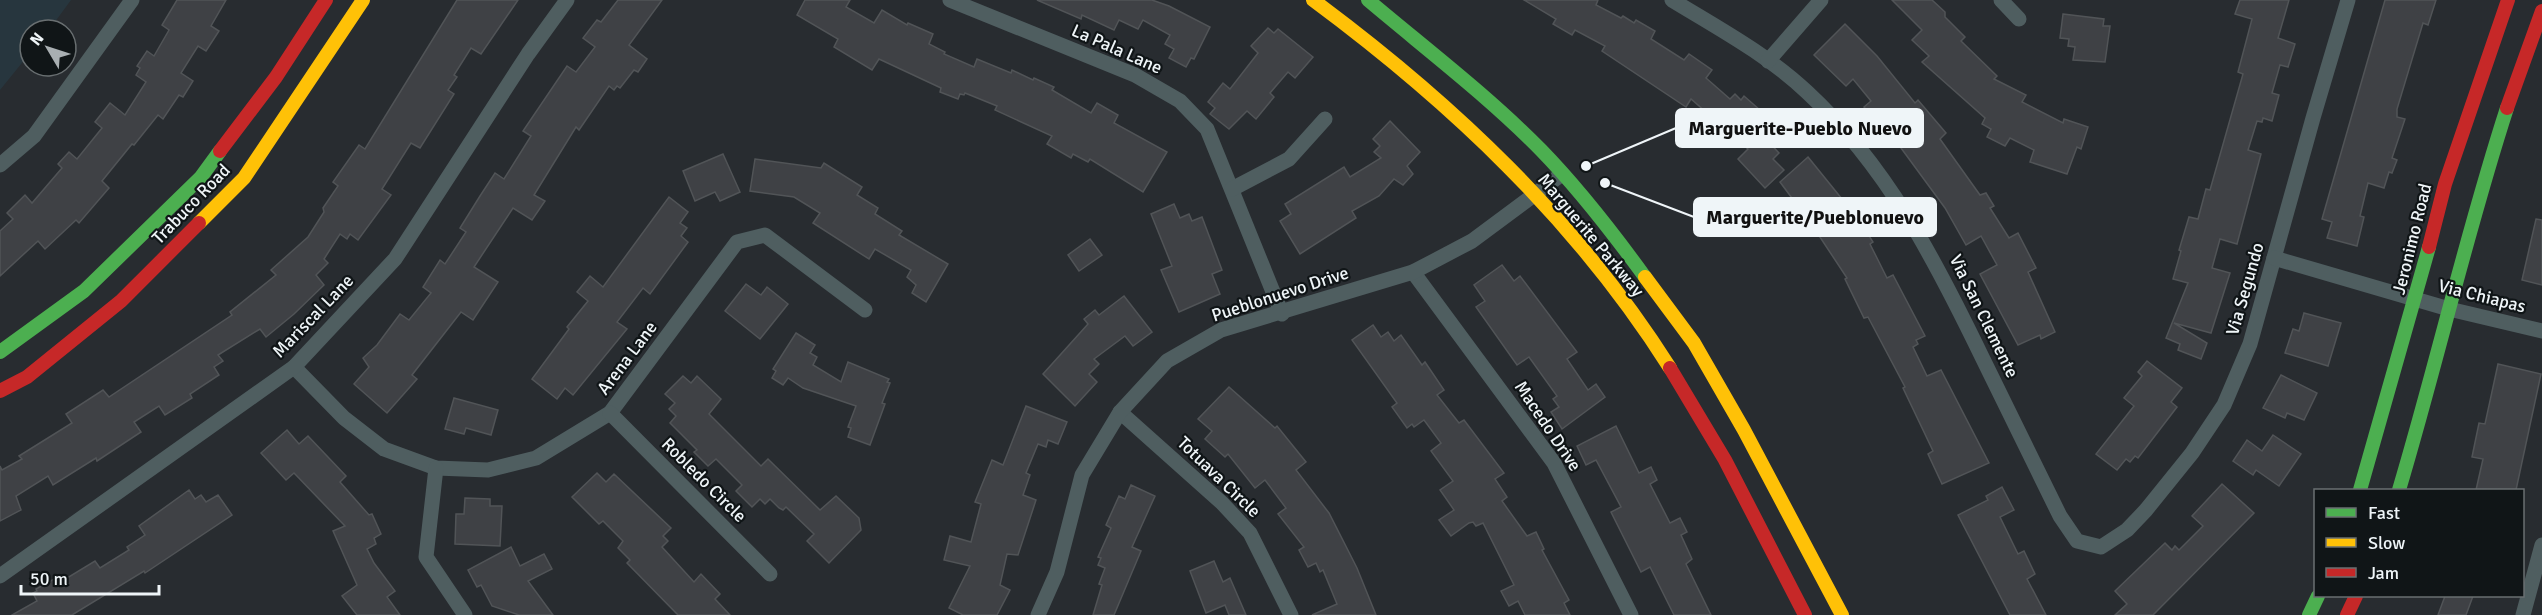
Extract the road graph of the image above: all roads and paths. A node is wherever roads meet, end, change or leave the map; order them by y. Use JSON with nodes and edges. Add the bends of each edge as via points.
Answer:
{"nodes":[{"id":1,"x":132,"y":0,"type":"edge"},
{"id":2,"x":326,"y":0,"type":"edge"},
{"id":3,"x":363,"y":0,"type":"edge"},
{"id":4,"x":567,"y":0,"type":"edge"},
{"id":5,"x":950,"y":0,"type":"edge"},
{"id":6,"x":1313,"y":0,"type":"edge"},
{"id":7,"x":1368,"y":0,"type":"edge"},
{"id":8,"x":1672,"y":0,"type":"edge"},
{"id":9,"x":1821,"y":0,"type":"edge"},
{"id":10,"x":2001,"y":0,"type":"edge"},
{"id":11,"x":2348,"y":0,"type":"edge"},
{"id":12,"x":2508,"y":0,"type":"edge"},
{"id":13,"x":2542,"y":11,"type":"edge"},
{"id":14,"x":2019,"y":19,"type":"dead end"},
{"id":15,"x":1768,"y":61,"type":"junction"},
{"id":16,"x":1325,"y":119,"type":"dead end"},
{"id":17,"x":0,"y":165,"type":"edge"},
{"id":18,"x":1562,"y":174,"type":"junction"},
{"id":19,"x":1232,"y":189,"type":"junction"},
{"id":20,"x":1536,"y":195,"type":"junction"},
{"id":21,"x":2274,"y":258,"type":"junction"},
{"id":22,"x":1413,"y":272,"type":"junction"},
{"id":23,"x":2416,"y":299,"type":"junction"},
{"id":24,"x":2448,"y":309,"type":"junction"},
{"id":25,"x":865,"y":310,"type":"dead end"},
{"id":26,"x":1281,"y":314,"type":"junction"},
{"id":27,"x":2542,"y":331,"type":"edge"},
{"id":28,"x":0,"y":352,"type":"edge"},
{"id":29,"x":294,"y":367,"type":"junction"},
{"id":30,"x":0,"y":391,"type":"edge"},
{"id":31,"x":1120,"y":412,"type":"junction"},
{"id":32,"x":610,"y":413,"type":"junction"},
{"id":33,"x":436,"y":468,"type":"junction"},
{"id":34,"x":2360,"y":489,"type":"edge"},
{"id":35,"x":2399,"y":489,"type":"edge"},
{"id":36,"x":2542,"y":545,"type":"edge"},
{"id":37,"x":2101,"y":547,"type":"joint"},
{"id":38,"x":770,"y":574,"type":"dead end"},
{"id":39,"x":0,"y":576,"type":"edge"},
{"id":40,"x":2318,"y":597,"type":"edge"},
{"id":41,"x":2356,"y":597,"type":"edge"},
{"id":42,"x":465,"y":615,"type":"edge"},
{"id":43,"x":1038,"y":615,"type":"edge"},
{"id":44,"x":1291,"y":615,"type":"edge"},
{"id":45,"x":1631,"y":615,"type":"edge"},
{"id":46,"x":1805,"y":615,"type":"edge"},
{"id":47,"x":1842,"y":615,"type":"edge"},
{"id":48,"x":2309,"y":615,"type":"edge"},
{"id":49,"x":2347,"y":615,"type":"edge"},
{"id":50,"x":2523,"y":615,"type":"edge"}],
"edges":[{"from":1,"to":17,"type":"street","via":[[34,136]]},
{"from":2,"to":28,"type":"main road","name":"Trabuco Road","via":[[276,77],[201,177],[84,291]]},
{"from":3,"to":30,"type":"main road","name":"Trabuco Road","via":[[244,178],[121,301],[27,377]]},
{"from":4,"to":29,"type":"street","name":"Mariscal Lane","via":[[395,259]]},
{"from":5,"to":19,"type":"street","name":"La Pala Lane","via":[[1135,75],[1180,101],[1207,129]]},
{"from":6,"to":20,"type":"main road","name":"Marguerite Parkway","via":[[1444,104]]},
{"from":7,"to":18,"type":"main road","name":"Marguerite Parkway","via":[[1472,87]]},
{"from":8,"to":15,"type":"street","name":"Via San Clemente"},
{"from":9,"to":15,"type":"street"},
{"from":10,"to":14,"type":"street"},
{"from":11,"to":21,"type":"street","name":"Via Segundo"},
{"from":12,"to":23,"type":"main road","name":"Jeronimo Road","via":[[2445,184]]},
{"from":13,"to":24,"type":"main road","via":[[2482,186]]},
{"from":15,"to":37,"type":"street","name":"Via San Clemente","via":[[1840,124],[1881,175],[1937,264],[2060,516],[2077,541]]},
{"from":16,"to":19,"type":"street","via":[[1289,159]]},
{"from":18,"to":20,"type":"street","name":"Pueblonuevo Drive"},
{"from":18,"to":47,"type":"main road","name":"Marguerite Parkway","via":[[1611,231],[1694,343]]},
{"from":19,"to":26,"type":"street","name":"La Pala Lane"},
{"from":20,"to":22,"type":"street","name":"Pueblonuevo Drive","via":[[1472,241]]},
{"from":20,"to":46,"type":"main road","name":"Marguerite Parkway","via":[[1584,248],[1633,313],[1700,419]]},
{"from":21,"to":23,"type":"street","name":"Via Chiapas"},
{"from":21,"to":37,"type":"street","name":"Via Segundo","via":[[2250,344],[2224,405],[2146,510],[2127,530]]},
{"from":22,"to":26,"type":"street","name":"Pueblonuevo Drive"},
{"from":22,"to":45,"type":"street","name":"Macedo Drive","via":[[1554,463]]},
{"from":23,"to":24,"type":"street","name":"Via Chiapas"},
{"from":23,"to":34,"type":"main road","name":"Jeronimo Road"},
{"from":24,"to":27,"type":"street","name":"Via Chiapas"},
{"from":24,"to":35,"type":"main road","via":[[2432,380]]},
{"from":25,"to":32,"type":"street","name":"Arena Lane","via":[[765,235],[737,242]]},
{"from":26,"to":31,"type":"street","name":"Pueblonuevo Drive","via":[[1221,330],[1167,361]]},
{"from":29,"to":33,"type":"street","name":"Arena Lane","via":[[344,418],[384,449]]},
{"from":29,"to":39,"type":"street","name":"Mariscal Lane"},
{"from":31,"to":43,"type":"street","name":"Pueblonuevo Drive","via":[[1082,475],[1057,572]]},
{"from":31,"to":44,"type":"street","name":"Totuava Circle","via":[[1222,502],[1250,533]]},
{"from":32,"to":33,"type":"street","name":"Arena Lane","via":[[536,458],[488,470]]},
{"from":32,"to":38,"type":"street","name":"Robledo Circle"},
{"from":33,"to":42,"type":"street","via":[[426,556]]},
{"from":36,"to":50,"type":"street"},
{"from":40,"to":48,"type":"main road"},
{"from":41,"to":49,"type":"main road"}]}
